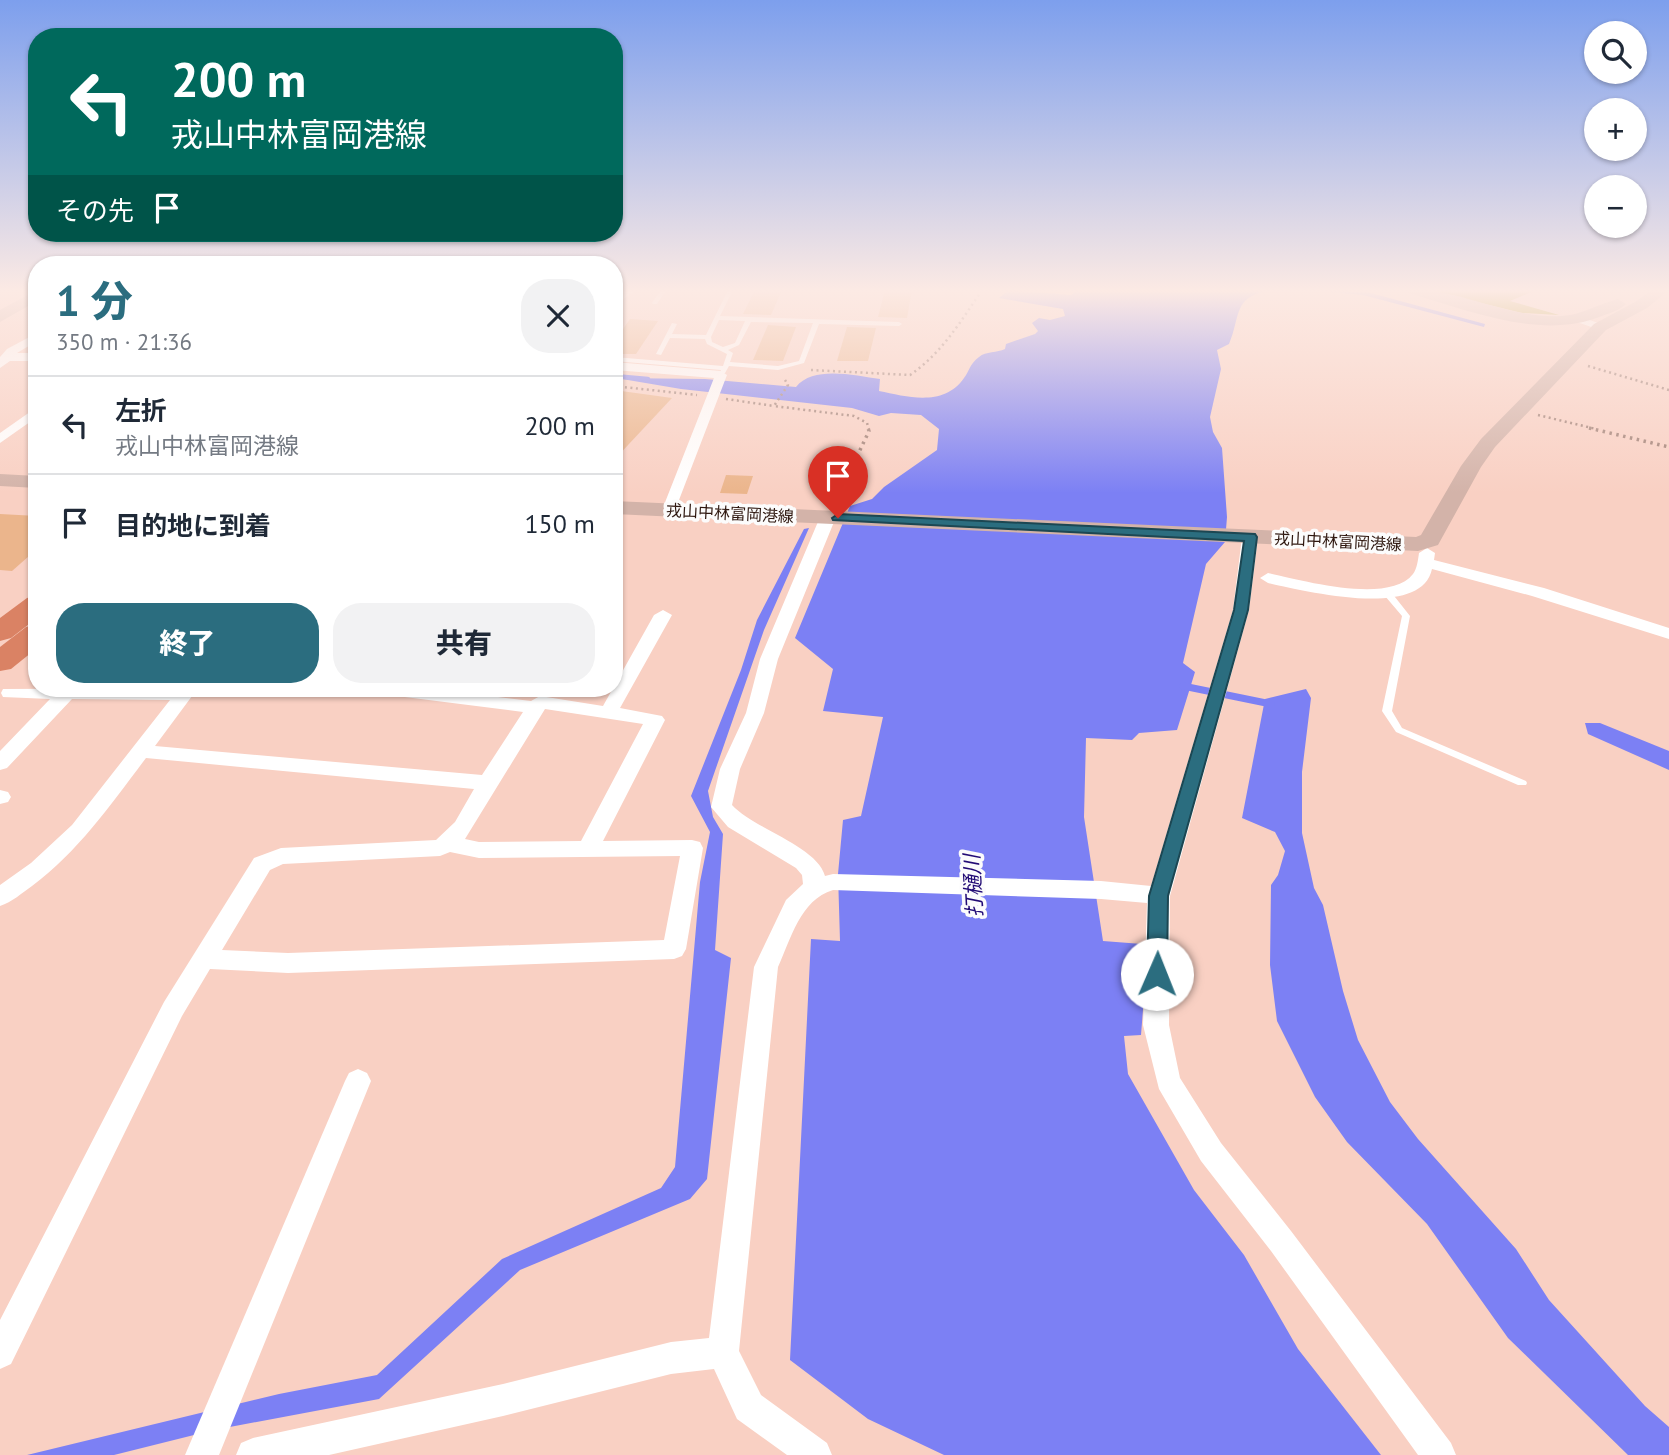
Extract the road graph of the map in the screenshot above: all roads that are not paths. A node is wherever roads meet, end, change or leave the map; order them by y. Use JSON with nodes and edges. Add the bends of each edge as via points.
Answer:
{"nodes":[{"id":1,"x":28,"y":358,"type":"edge"},
{"id":2,"x":730,"y":358,"type":"edge"},
{"id":3,"x":803,"y":358,"type":"edge"},
{"id":4,"x":1571,"y":358,"type":"edge"},
{"id":5,"x":623,"y":360,"type":"edge"},
{"id":6,"x":4,"y":361,"type":"edge"},
{"id":7,"x":623,"y":366,"type":"edge"},
{"id":8,"x":723,"y":371,"type":"junction"},
{"id":9,"x":28,"y":418,"type":"edge"},
{"id":10,"x":0,"y":439,"type":"edge"},
{"id":11,"x":0,"y":480,"type":"edge"},
{"id":12,"x":28,"y":482,"type":"edge"},
{"id":13,"x":623,"y":507,"type":"edge"},
{"id":14,"x":669,"y":510,"type":"junction"},
{"id":15,"x":833,"y":517,"type":"junction"},
{"id":16,"x":1243,"y":537,"type":"junction"},
{"id":17,"x":1426,"y":541,"type":"junction"},
{"id":18,"x":1438,"y":565,"type":"junction"},
{"id":19,"x":1268,"y":578,"type":"dead end"},
{"id":20,"x":1388,"y":594,"type":"junction"},
{"id":21,"x":28,"y":611,"type":"edge"},
{"id":22,"x":663,"y":615,"type":"dead end"},
{"id":23,"x":0,"y":632,"type":"edge"},
{"id":24,"x":1669,"y":634,"type":"edge"},
{"id":25,"x":28,"y":640,"type":"edge"},
{"id":26,"x":0,"y":662,"type":"edge"},
{"id":27,"x":623,"y":687,"type":"edge"},
{"id":28,"x":10,"y":693,"type":"dead end"},
{"id":29,"x":28,"y":693,"type":"edge"},
{"id":30,"x":63,"y":697,"type":"edge"},
{"id":31,"x":183,"y":697,"type":"edge"},
{"id":32,"x":451,"y":697,"type":"edge"},
{"id":33,"x":617,"y":697,"type":"edge"},
{"id":34,"x":536,"y":708,"type":"junction"},
{"id":35,"x":609,"y":712,"type":"junction"},
{"id":36,"x":143,"y":751,"type":"junction"},
{"id":37,"x":0,"y":763,"type":"edge"},
{"id":38,"x":487,"y":783,"type":"junction"},
{"id":39,"x":1522,"y":783,"type":"dead end"},
{"id":40,"x":449,"y":844,"type":"junction"},
{"id":41,"x":592,"y":849,"type":"junction"},
{"id":42,"x":824,"y":884,"type":"junction"},
{"id":43,"x":1159,"y":896,"type":"junction"},
{"id":44,"x":0,"y":897,"type":"edge"},
{"id":45,"x":204,"y":959,"type":"junction"},
{"id":46,"x":358,"y":1081,"type":"dead end"},
{"id":47,"x":723,"y":1352,"type":"junction"},
{"id":48,"x":0,"y":1353,"type":"edge"},
{"id":49,"x":206,"y":1445,"type":"edge"},
{"id":50,"x":270,"y":1453,"type":"edge"},
{"id":51,"x":815,"y":1455,"type":"edge"},
{"id":52,"x":1439,"y":1455,"type":"edge"}],
"edges":[{"from":1,"to":6,"type":"street"},
{"from":2,"to":8,"type":"lane"},
{"from":3,"to":8,"type":"lane","via":[[778,368]]},
{"from":4,"to":17,"type":"main road","name":"戎山中林富岡港線","via":[[1488,443]]},
{"from":5,"to":8,"type":"lane"},
{"from":7,"to":8,"type":"street"},
{"from":8,"to":14,"type":"street"},
{"from":9,"to":10,"type":"street"},
{"from":11,"to":12,"type":"main road"},
{"from":13,"to":14,"type":"main road","name":"戎山中林富岡港線"},
{"from":14,"to":15,"type":"main road","name":"戎山中林富岡港線"},
{"from":15,"to":16,"type":"main road","name":"戎山中林富岡港線"},
{"from":15,"to":42,"type":"street","via":[[769,659],[755,713],[730,769],[720,807],[735,822],[804,862]]},
{"from":16,"to":17,"type":"main road","name":"戎山中林富岡港線"},
{"from":16,"to":43,"type":"street","via":[[1241,610]]},
{"from":17,"to":18,"type":"street"},
{"from":18,"to":20,"type":"street"},
{"from":18,"to":24,"type":"street"},
{"from":19,"to":20,"type":"street","via":[[1355,594]]},
{"from":20,"to":39,"type":"lane","via":[[1406,616],[1387,711],[1399,730]]},
{"from":21,"to":23,"type":"highway"},
{"from":22,"to":27,"type":"street"},
{"from":25,"to":26,"type":"highway"},
{"from":28,"to":29,"type":"street"},
{"from":30,"to":37,"type":"street"},
{"from":31,"to":36,"type":"street"},
{"from":32,"to":34,"type":"street"},
{"from":33,"to":35,"type":"street"},
{"from":34,"to":35,"type":"street","via":[[540,702]]},
{"from":34,"to":38,"type":"street"},
{"from":35,"to":41,"type":"street","via":[[655,720],[593,836]]},
{"from":36,"to":38,"type":"street"},
{"from":36,"to":44,"type":"street","via":[[80,831]]},
{"from":38,"to":40,"type":"street"},
{"from":40,"to":41,"type":"street","via":[[479,850]]},
{"from":40,"to":45,"type":"street","via":[[440,849],[281,856],[262,864]]},
{"from":41,"to":45,"type":"street","via":[[692,848],[674,949],[288,963]]},
{"from":42,"to":43,"type":"street","via":[[1101,890]]},
{"from":42,"to":47,"type":"street","via":[[794,906],[766,967]]},
{"from":43,"to":52,"type":"street","via":[[1156,1025],[1168,1081],[1211,1152]]},
{"from":45,"to":48,"type":"street","via":[[173,1009]]},
{"from":46,"to":49,"type":"street"},
{"from":47,"to":50,"type":"street","via":[[670,1358]]},
{"from":47,"to":51,"type":"street","via":[[749,1407]]}]}
